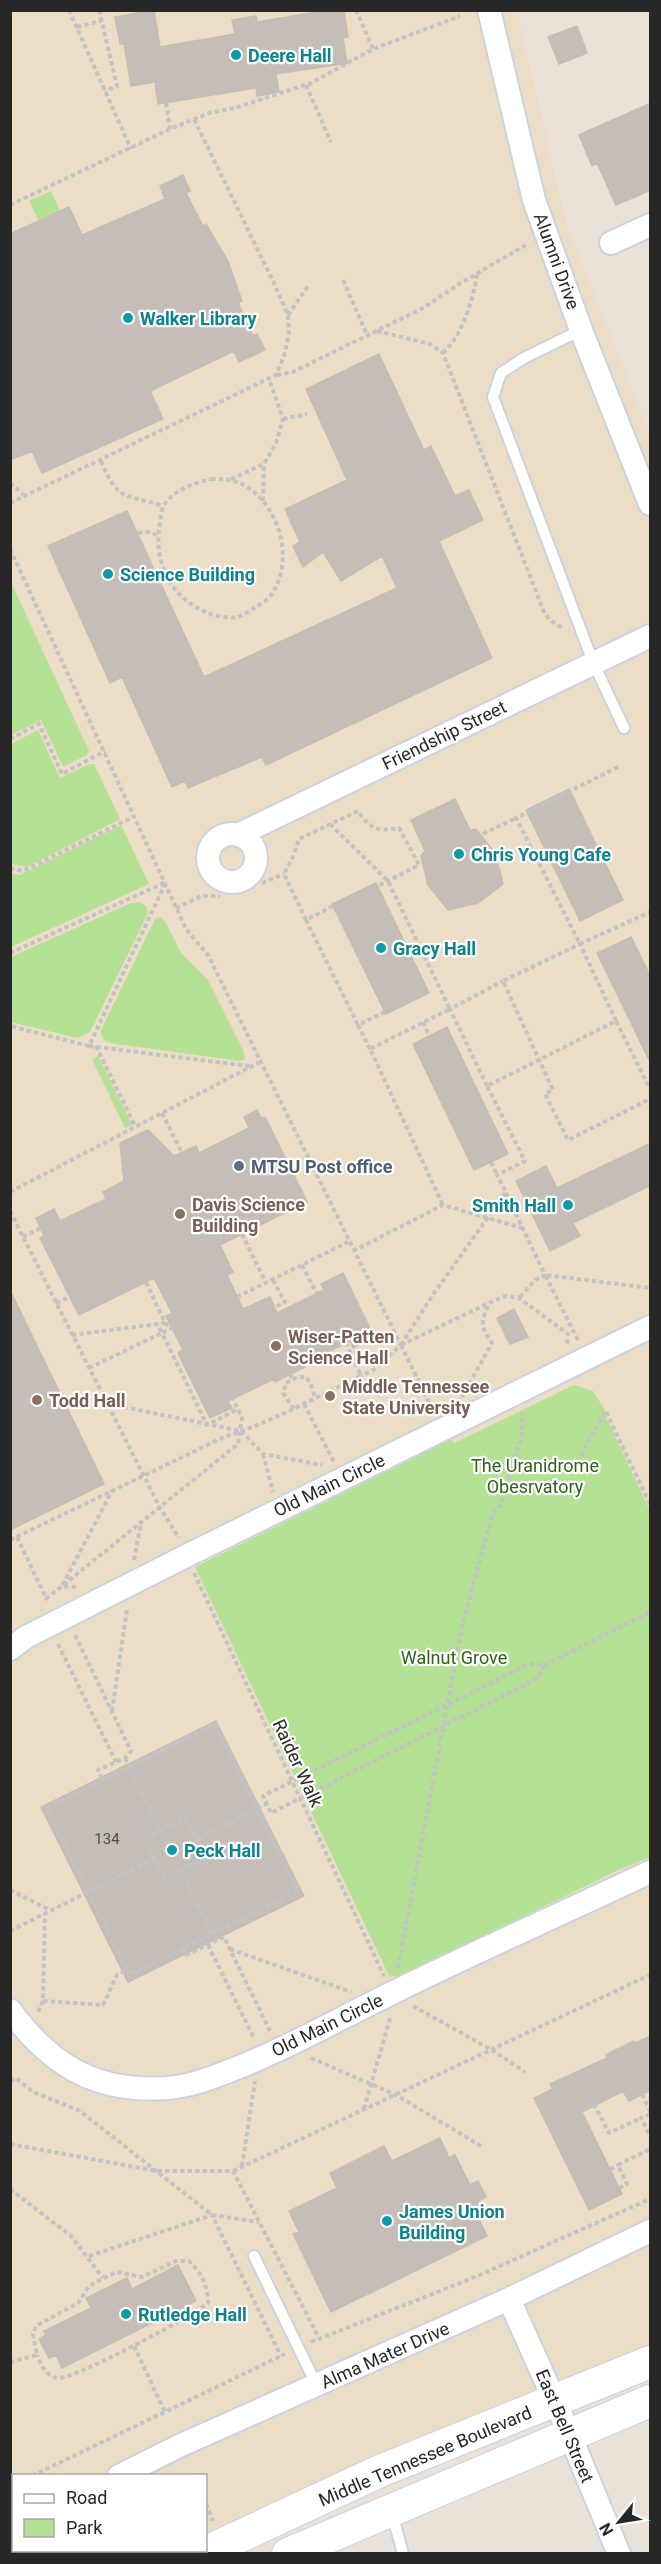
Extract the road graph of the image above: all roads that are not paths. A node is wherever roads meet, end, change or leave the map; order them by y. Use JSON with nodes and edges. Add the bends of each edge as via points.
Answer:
{"nodes":[{"id":1,"x":489,"y":10,"type":"edge"},
{"id":2,"x":651,"y":225,"type":"edge"},
{"id":3,"x":611,"y":243,"type":"dead end"},
{"id":4,"x":581,"y":330,"type":"junction"},
{"id":5,"x":651,"y":504,"type":"edge"},
{"id":6,"x":651,"y":636,"type":"edge"},
{"id":7,"x":593,"y":662,"type":"junction"},
{"id":8,"x":624,"y":728,"type":"dead end"},
{"id":9,"x":238,"y":835,"type":"dead end"},
{"id":10,"x":651,"y":1327,"type":"edge"},
{"id":11,"x":10,"y":1649,"type":"edge"},
{"id":12,"x":651,"y":1872,"type":"edge"},
{"id":13,"x":10,"y":2010,"type":"edge"},
{"id":14,"x":651,"y":2231,"type":"edge"},
{"id":15,"x":254,"y":2256,"type":"dead end"},
{"id":16,"x":509,"y":2299,"type":"junction"},
{"id":17,"x":651,"y":2362,"type":"edge"},
{"id":18,"x":317,"y":2386,"type":"junction"},
{"id":19,"x":651,"y":2401,"type":"edge"},
{"id":20,"x":555,"y":2402,"type":"junction"},
{"id":21,"x":570,"y":2435,"type":"junction"},
{"id":22,"x":121,"y":2474,"type":"edge"},
{"id":23,"x":391,"y":2510,"type":"junction"},
{"id":24,"x":207,"y":2551,"type":"edge"},
{"id":25,"x":288,"y":2553,"type":"edge"},
{"id":26,"x":404,"y":2553,"type":"edge"},
{"id":27,"x":619,"y":2553,"type":"edge"}],
"edges":[{"from":1,"to":4,"type":"street","name":"Alumni Drive","via":[[534,200]]},
{"from":2,"to":3,"type":"street"},
{"from":4,"to":5,"type":"street","name":"Alumni Drive"},
{"from":4,"to":7,"type":"lane","via":[[501,374],[493,398]]},
{"from":6,"to":7,"type":"street","name":"Friendship Street"},
{"from":7,"to":8,"type":"lane"},
{"from":7,"to":9,"type":"street","name":"Friendship Street"},
{"from":10,"to":11,"type":"street","name":"Old Main Circle","via":[[186,1556],[26,1637]]},
{"from":12,"to":13,"type":"street","name":"Old Main Circle","via":[[257,2060],[197,2083],[167,2088],[135,2087],[73,2071],[28,2035]]},
{"from":14,"to":16,"type":"street","name":"Alma Mater Drive"},
{"from":15,"to":18,"type":"lane"},
{"from":16,"to":18,"type":"street","name":"Alma Mater Drive"},
{"from":16,"to":20,"type":"street","name":"East Bell Street"},
{"from":17,"to":20,"type":"main road","name":"Middle Tennessee Boulevard"},
{"from":18,"to":22,"type":"street","name":"Alma Mater Drive"},
{"from":19,"to":21,"type":"main road","name":"Middle Tennessee Boulevard"},
{"from":20,"to":21,"type":"street","name":"East Bell Street"},
{"from":20,"to":24,"type":"main road","name":"Middle Tennessee Boulevard","via":[[380,2471]]},
{"from":21,"to":23,"type":"main road","name":"Middle Tennessee Boulevard"},
{"from":21,"to":27,"type":"street","name":"East Bell Street"},
{"from":23,"to":25,"type":"main road","name":"Middle Tennessee Boulevard"},
{"from":23,"to":26,"type":"lane"}]}
